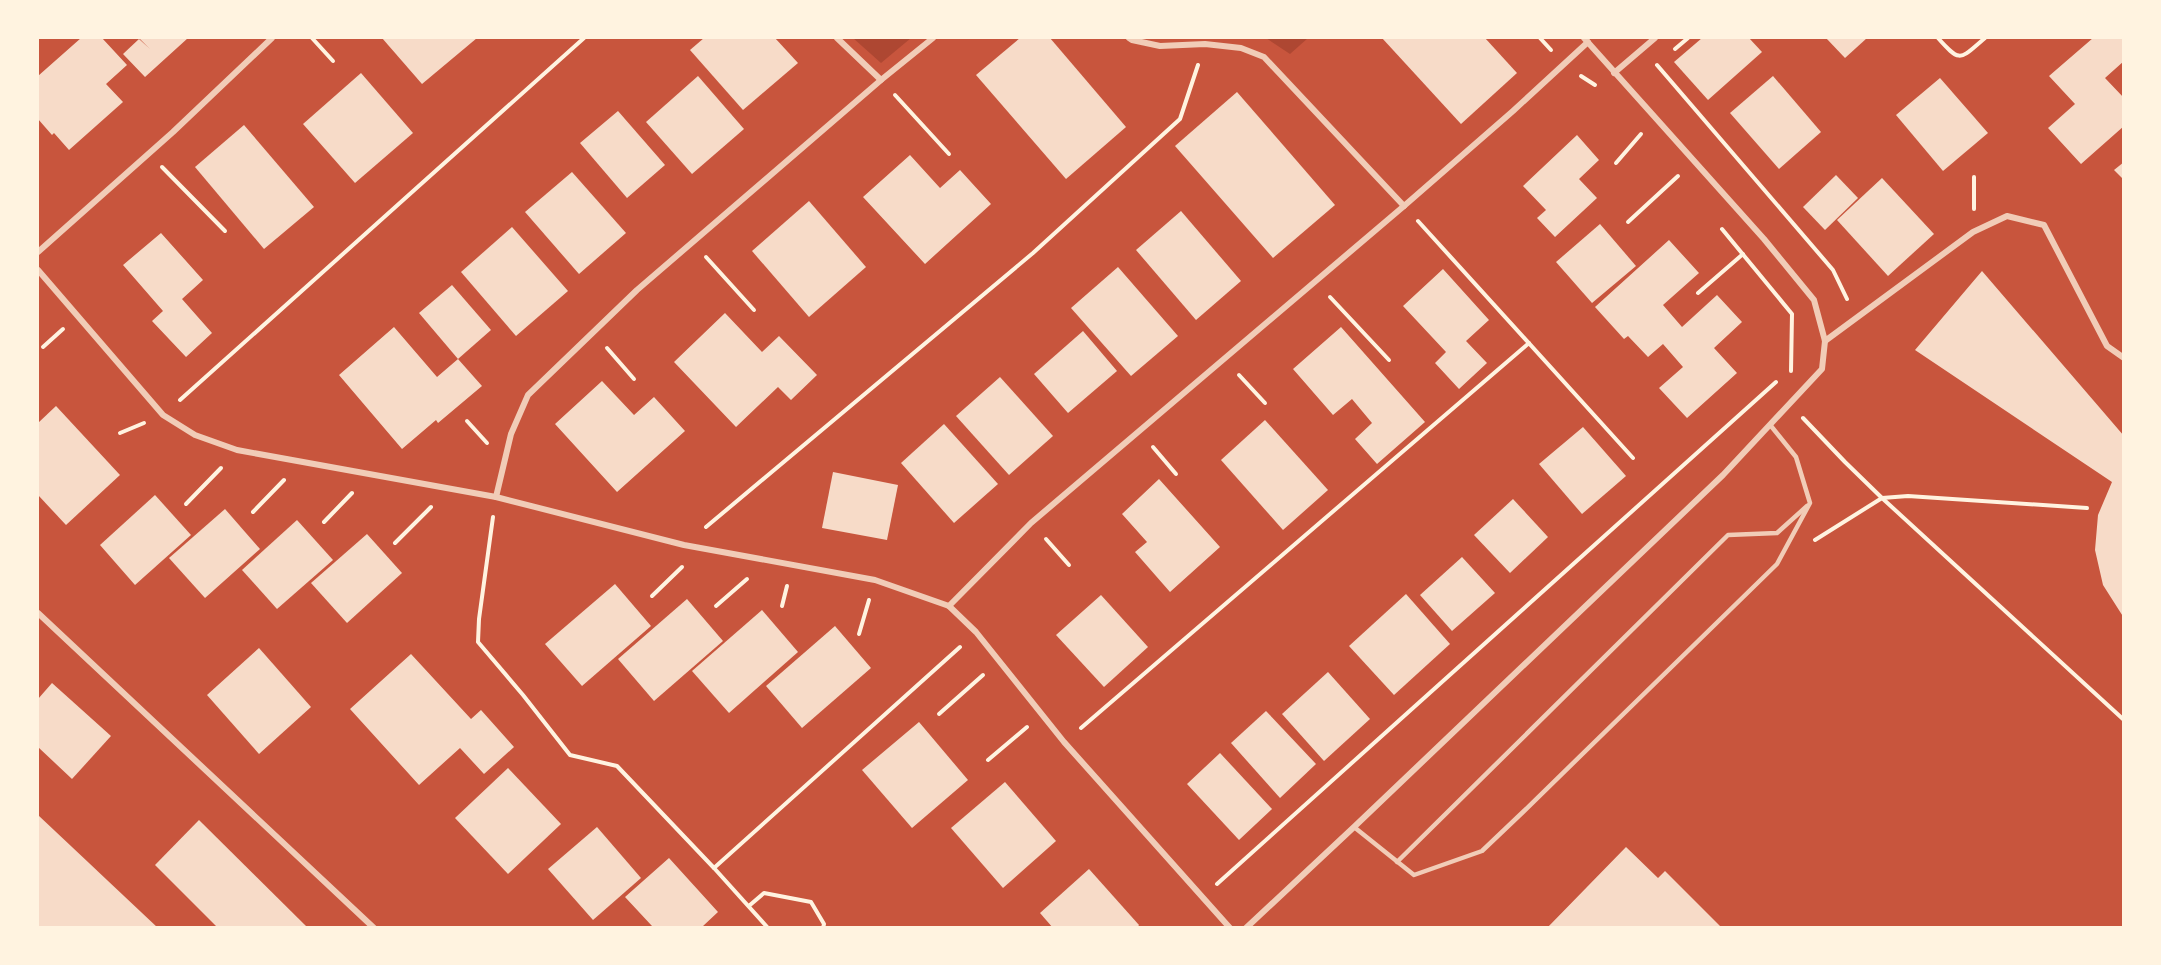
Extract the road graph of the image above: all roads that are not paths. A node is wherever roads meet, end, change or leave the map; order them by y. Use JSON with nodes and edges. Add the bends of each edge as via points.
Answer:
{"nodes":[{"id":1,"x":272,"y":38,"type":"edge"},
{"id":2,"x":837,"y":38,"type":"edge"},
{"id":3,"x":933,"y":38,"type":"edge"},
{"id":4,"x":1129,"y":38,"type":"edge"},
{"id":5,"x":1655,"y":38,"type":"edge"},
{"id":6,"x":1586,"y":40,"type":"edge"},
{"id":7,"x":1614,"y":73,"type":"junction"},
{"id":8,"x":881,"y":80,"type":"junction"},
{"id":9,"x":1404,"y":206,"type":"junction"},
{"id":10,"x":38,"y":252,"type":"edge"},
{"id":11,"x":38,"y":270,"type":"edge"},
{"id":12,"x":1826,"y":341,"type":"junction"},
{"id":13,"x":2124,"y":358,"type":"edge"},
{"id":14,"x":1771,"y":426,"type":"junction"},
{"id":15,"x":496,"y":497,"type":"junction"},
{"id":16,"x":1810,"y":503,"type":"junction"},
{"id":17,"x":949,"y":606,"type":"junction"},
{"id":18,"x":38,"y":614,"type":"edge"},
{"id":19,"x":1354,"y":827,"type":"junction"},
{"id":20,"x":1397,"y":862,"type":"junction"},
{"id":21,"x":374,"y":927,"type":"edge"},
{"id":22,"x":1230,"y":927,"type":"edge"},
{"id":23,"x":1246,"y":927,"type":"edge"}],
"edges":[{"from":1,"to":10,"type":"street"},
{"from":2,"to":8,"type":"street"},
{"from":3,"to":8,"type":"street"},
{"from":4,"to":9,"type":"street","via":[[1160,46],[1205,44],[1241,48],[1264,57]]},
{"from":5,"to":7,"type":"street"},
{"from":6,"to":7,"type":"street"},
{"from":6,"to":9,"type":"street","via":[[1513,111]]},
{"from":7,"to":12,"type":"street","via":[[1814,300]]},
{"from":8,"to":15,"type":"street","via":[[637,290],[528,395],[511,434]]},
{"from":9,"to":17,"type":"street","via":[[1031,523]]},
{"from":11,"to":15,"type":"street","via":[[163,415],[195,435],[237,450]]},
{"from":12,"to":13,"type":"street","via":[[1973,232],[2007,216],[2044,225],[2107,346]]},
{"from":12,"to":14,"type":"street","via":[[1822,369]]},
{"from":14,"to":16,"type":"lane","via":[[1796,457]]},
{"from":14,"to":19,"type":"street"},
{"from":15,"to":17,"type":"street","via":[[684,545],[875,580]]},
{"from":16,"to":20,"type":"lane","via":[[1777,533],[1728,535]]},
{"from":16,"to":20,"type":"lane","via":[[1776,564],[1482,851],[1414,875]]},
{"from":17,"to":22,"type":"street","via":[[976,632],[1064,742]]},
{"from":18,"to":21,"type":"street"},
{"from":19,"to":20,"type":"lane"},
{"from":19,"to":23,"type":"street"}]}
